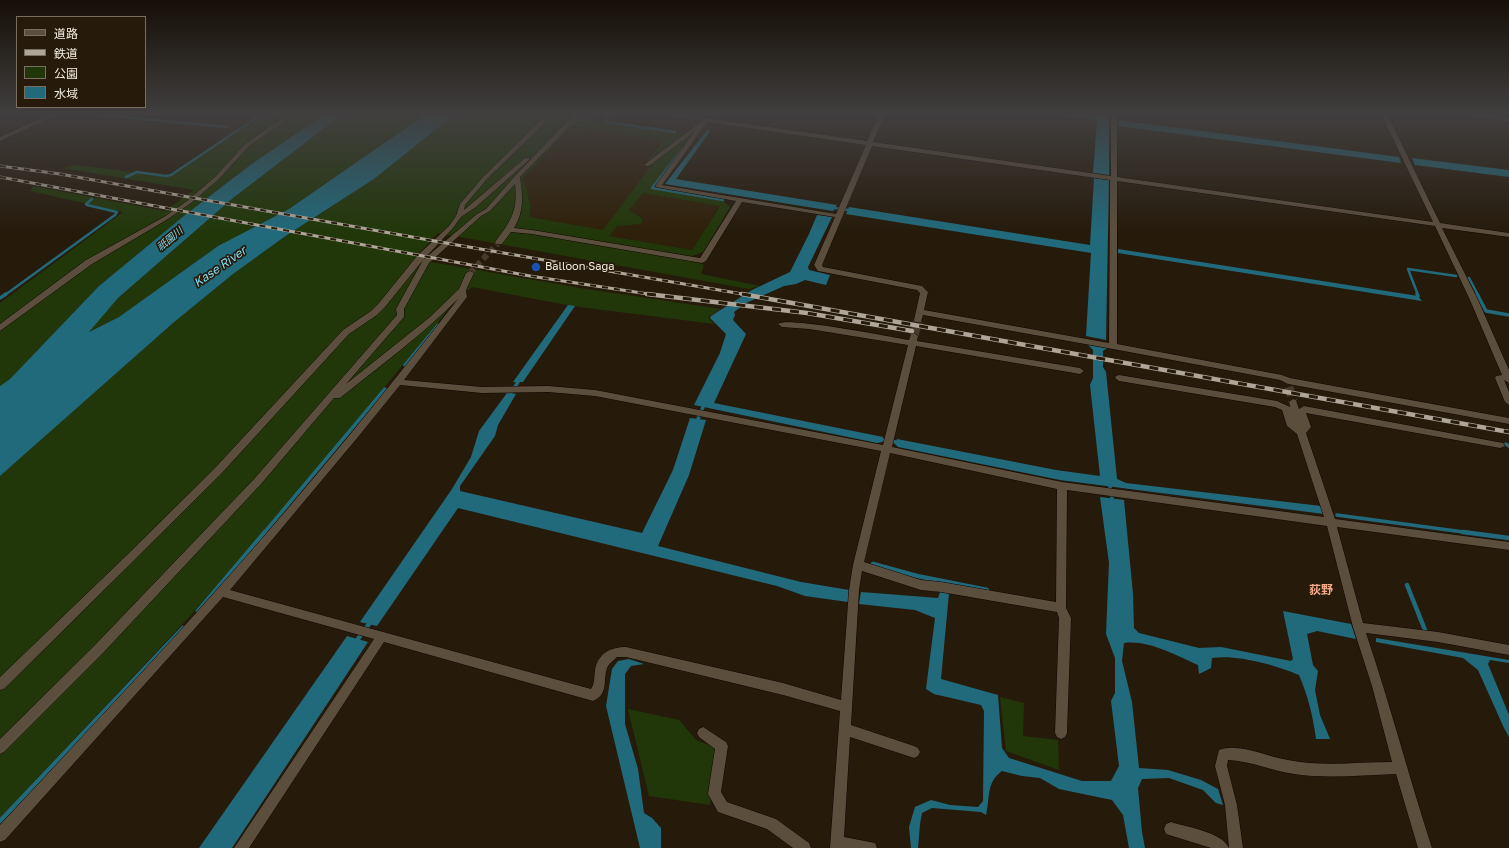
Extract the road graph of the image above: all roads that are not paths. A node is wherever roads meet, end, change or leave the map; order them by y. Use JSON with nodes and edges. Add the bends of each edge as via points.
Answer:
{"nodes":[{"id":1,"x":240,"y":154,"type":"edge"},
{"id":2,"x":510,"y":154,"type":"edge"},
{"id":3,"x":540,"y":154,"type":"joint"},
{"id":4,"x":662,"y":154,"type":"edge"},
{"id":5,"x":682,"y":154,"type":"edge"},
{"id":6,"x":866,"y":154,"type":"edge"},
{"id":7,"x":939,"y":154,"type":"edge"},
{"id":8,"x":1114,"y":154,"type":"edge"},
{"id":9,"x":1403,"y":154,"type":"edge"},
{"id":10,"x":647,"y":165,"type":"dead end"},
{"id":11,"x":517,"y":177,"type":"junction"},
{"id":12,"x":1114,"y":178,"type":"junction"},
{"id":13,"x":740,"y":200,"type":"junction"},
{"id":14,"x":841,"y":211,"type":"junction"},
{"id":15,"x":459,"y":216,"type":"junction"},
{"id":16,"x":1437,"y":225,"type":"junction"},
{"id":17,"x":510,"y":230,"type":"junction"},
{"id":18,"x":1509,"y":235,"type":"edge"},
{"id":19,"x":499,"y":242,"type":"tunnel mouth"},
{"id":20,"x":470,"y":273,"type":"tunnel mouth"},
{"id":21,"x":462,"y":290,"type":"junction"},
{"id":22,"x":920,"y":312,"type":"junction"},
{"id":23,"x":918,"y":320,"type":"tunnel mouth"},
{"id":24,"x":782,"y":324,"type":"dead end"},
{"id":25,"x":0,"y":328,"type":"edge"},
{"id":26,"x":914,"y":339,"type":"junction"},
{"id":27,"x":1113,"y":346,"type":"junction"},
{"id":28,"x":1080,"y":371,"type":"dead end"},
{"id":29,"x":1508,"y":374,"type":"edge"},
{"id":30,"x":1119,"y":378,"type":"dead end"},
{"id":31,"x":398,"y":382,"type":"junction"},
{"id":32,"x":1293,"y":402,"type":"tunnel mouth"},
{"id":33,"x":1509,"y":402,"type":"edge"},
{"id":34,"x":320,"y":410,"type":"junction"},
{"id":35,"x":1509,"y":421,"type":"edge"},
{"id":36,"x":1301,"y":432,"type":"junction"},
{"id":37,"x":889,"y":444,"type":"junction"},
{"id":38,"x":1500,"y":444,"type":"dead end"},
{"id":39,"x":1062,"y":486,"type":"junction"},
{"id":40,"x":1331,"y":522,"type":"junction"},
{"id":41,"x":1509,"y":546,"type":"edge"},
{"id":42,"x":858,"y":566,"type":"junction"},
{"id":43,"x":222,"y":592,"type":"junction"},
{"id":44,"x":1061,"y":608,"type":"junction"},
{"id":45,"x":1359,"y":627,"type":"junction"},
{"id":46,"x":382,"y":636,"type":"junction"},
{"id":47,"x":1509,"y":650,"type":"edge"},
{"id":48,"x":0,"y":685,"type":"edge"},
{"id":49,"x":845,"y":707,"type":"junction"},
{"id":50,"x":844,"y":728,"type":"junction"},
{"id":51,"x":703,"y":733,"type":"dead end"},
{"id":52,"x":1061,"y":733,"type":"dead end"},
{"id":53,"x":0,"y":748,"type":"edge"},
{"id":54,"x":914,"y":752,"type":"dead end"},
{"id":55,"x":1400,"y":768,"type":"junction"},
{"id":56,"x":1171,"y":829,"type":"dead end"},
{"id":57,"x":0,"y":835,"type":"edge"},
{"id":58,"x":244,"y":844,"type":"edge"},
{"id":59,"x":837,"y":845,"type":"edge"},
{"id":60,"x":804,"y":848,"type":"edge"},
{"id":61,"x":870,"y":848,"type":"edge"},
{"id":62,"x":1222,"y":848,"type":"edge"},
{"id":63,"x":1236,"y":848,"type":"edge"},
{"id":64,"x":1425,"y":848,"type":"edge"}],
"edges":[{"from":1,"to":25,"type":"street","via":[[189,202],[89,262]]},
{"from":2,"to":15,"type":"street","via":[[462,205]]},
{"from":3,"to":11,"type":"street"},
{"from":3,"to":15,"type":"street","via":[[530,156],[474,206]]},
{"from":4,"to":10,"type":"street"},
{"from":5,"to":13,"type":"street","via":[[658,186]]},
{"from":6,"to":14,"type":"street"},
{"from":7,"to":12,"type":"street"},
{"from":8,"to":12,"type":"street"},
{"from":9,"to":16,"type":"street"},
{"from":11,"to":17,"type":"street","via":[[520,197],[517,216]]},
{"from":11,"to":34,"type":"street","via":[[488,210],[426,262],[400,309],[401,315]]},
{"from":12,"to":16,"type":"street"},
{"from":12,"to":27,"type":"street"},
{"from":13,"to":14,"type":"street","via":[[824,213]]},
{"from":13,"to":17,"type":"street","via":[[702,261]]},
{"from":14,"to":22,"type":"street","via":[[818,265],[821,269],[919,288],[924,292]]},
{"from":15,"to":48,"type":"street","via":[[420,258],[382,305],[346,332],[211,478]]},
{"from":16,"to":18,"type":"street"},
{"from":16,"to":29,"type":"street"},
{"from":17,"to":19,"type":"street"},
{"from":20,"to":21,"type":"street"},
{"from":21,"to":31,"type":"street","via":[[463,297]]},
{"from":21,"to":34,"type":"street","via":[[414,335]]},
{"from":22,"to":23,"type":"street"},
{"from":22,"to":27,"type":"street"},
{"from":24,"to":26,"type":"street"},
{"from":26,"to":28,"type":"street"},
{"from":26,"to":37,"type":"street"},
{"from":27,"to":35,"type":"street","via":[[1282,378],[1288,384]]},
{"from":29,"to":33,"type":"street","via":[[1499,378]]},
{"from":30,"to":36,"type":"street","via":[[1277,404],[1286,408],[1290,424]]},
{"from":31,"to":37,"type":"street","via":[[482,390],[548,389],[594,393]]},
{"from":31,"to":43,"type":"street"},
{"from":32,"to":36,"type":"street"},
{"from":34,"to":53,"type":"street","via":[[258,482],[99,649]]},
{"from":36,"to":38,"type":"street","via":[[1306,427],[1301,412],[1304,409]]},
{"from":36,"to":40,"type":"street"},
{"from":37,"to":39,"type":"street"},
{"from":37,"to":42,"type":"street"},
{"from":39,"to":40,"type":"street"},
{"from":39,"to":44,"type":"street"},
{"from":40,"to":41,"type":"street"},
{"from":40,"to":45,"type":"street"},
{"from":42,"to":44,"type":"street","via":[[921,585]]},
{"from":42,"to":49,"type":"street"},
{"from":43,"to":46,"type":"street"},
{"from":43,"to":57,"type":"street"},
{"from":44,"to":52,"type":"street","via":[[1064,618]]},
{"from":45,"to":47,"type":"street","via":[[1438,637]]},
{"from":45,"to":55,"type":"street"},
{"from":46,"to":49,"type":"street","via":[[593,695],[598,692],[600,686],[602,665],[615,652],[621,652],[783,689]]},
{"from":46,"to":58,"type":"street"},
{"from":49,"to":50,"type":"street"},
{"from":50,"to":54,"type":"street"},
{"from":50,"to":59,"type":"street"},
{"from":51,"to":60,"type":"street","via":[[722,746],[714,794],[723,807],[772,824]]},
{"from":55,"to":63,"type":"street","via":[[1296,768],[1276,765],[1237,753],[1224,754],[1221,766],[1231,805]]},
{"from":55,"to":64,"type":"street"},
{"from":56,"to":62,"type":"street","via":[[1214,841]]},
{"from":59,"to":61,"type":"street"}]}
